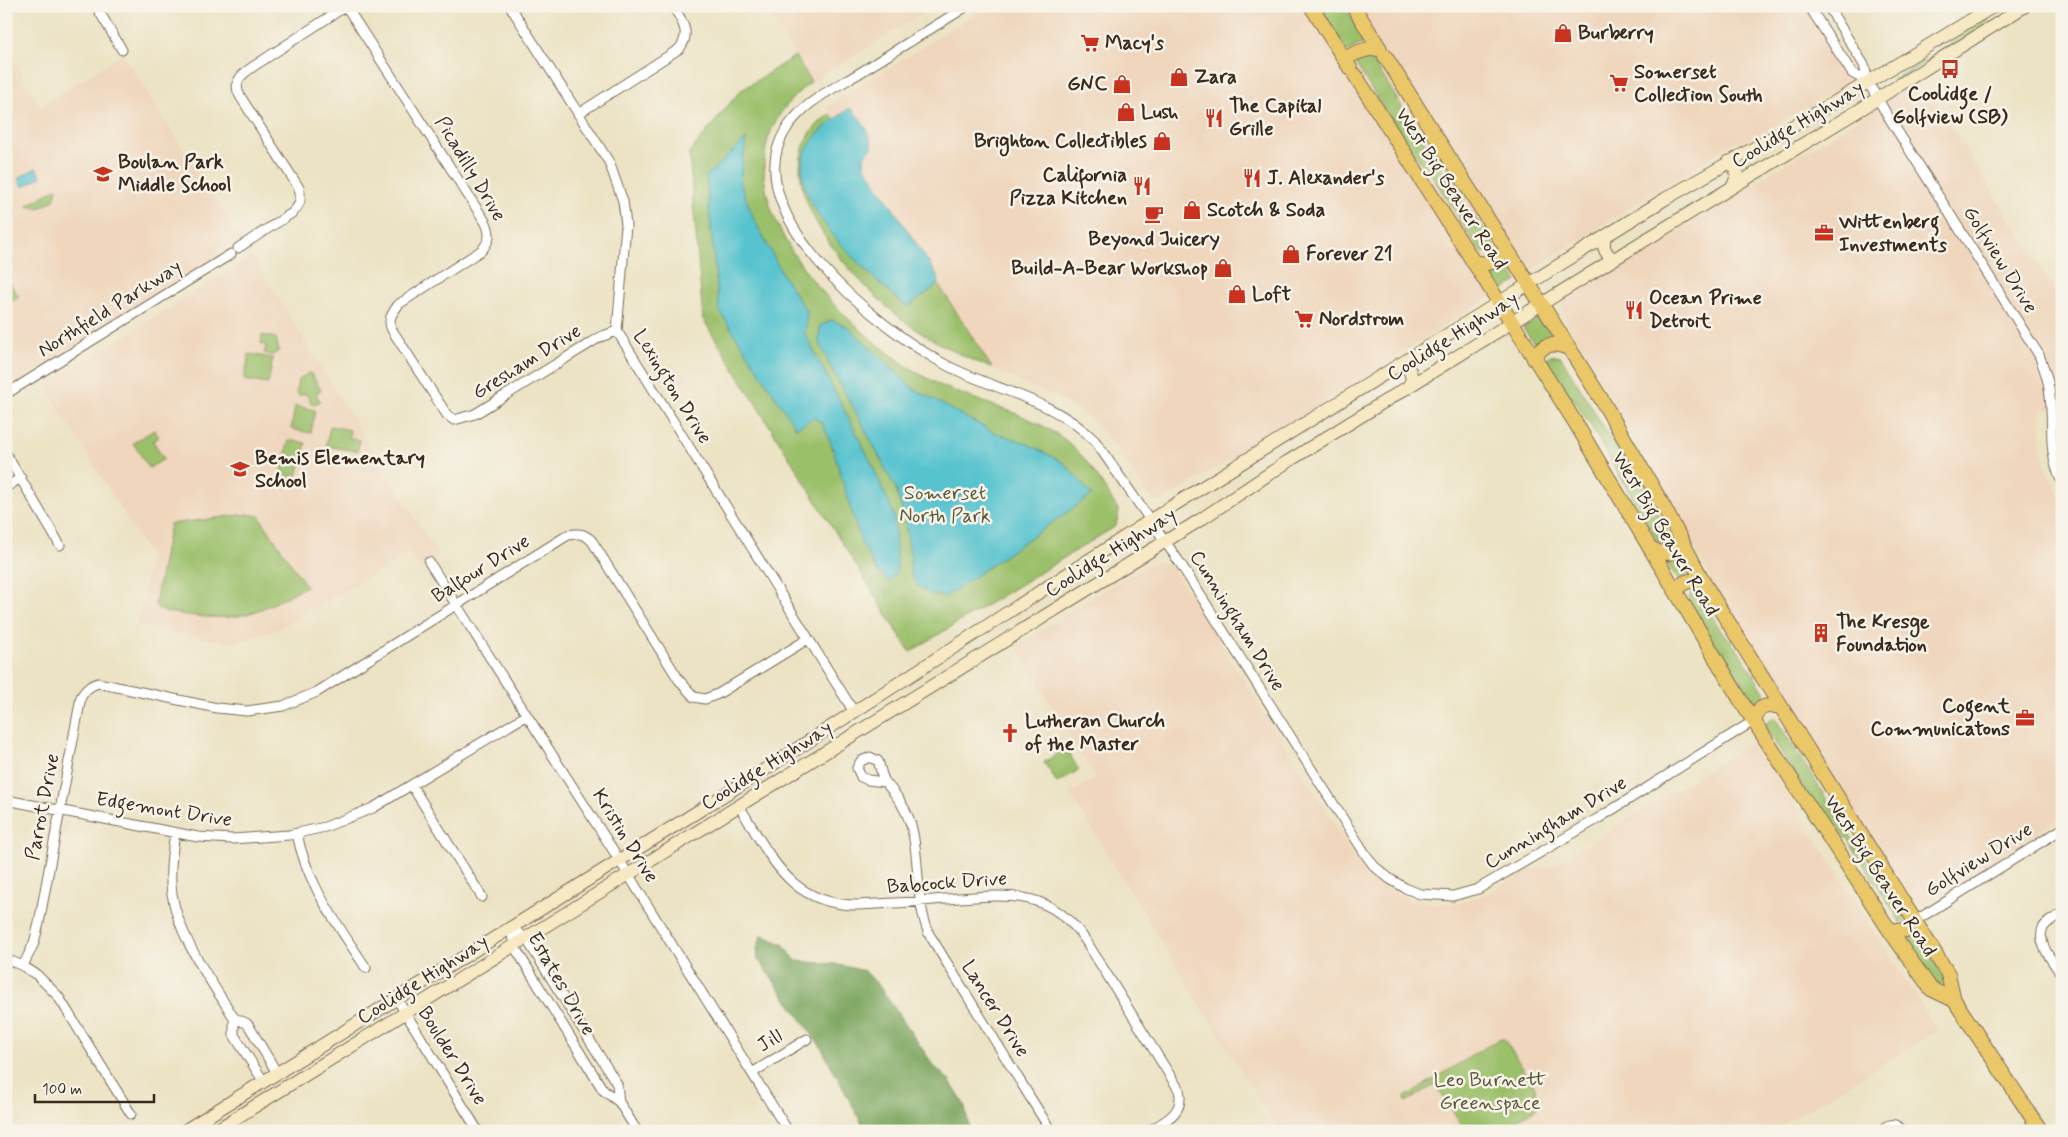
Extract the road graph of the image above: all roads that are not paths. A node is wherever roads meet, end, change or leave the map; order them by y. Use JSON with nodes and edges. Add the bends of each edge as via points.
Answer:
{"nodes":[{"id":1,"x":96,"y":6,"type":"edge"},
{"id":2,"x":346,"y":6,"type":"edge"},
{"id":3,"x":510,"y":6,"type":"edge"},
{"id":4,"x":673,"y":6,"type":"edge"},
{"id":5,"x":967,"y":6,"type":"edge"},
{"id":6,"x":1311,"y":6,"type":"edge"},
{"id":7,"x":1353,"y":6,"type":"edge"},
{"id":8,"x":1809,"y":6,"type":"edge"},
{"id":9,"x":1828,"y":6,"type":"edge"},
{"id":10,"x":1995,"y":6,"type":"edge"},
{"id":11,"x":2025,"y":6,"type":"edge"},
{"id":12,"x":2000,"y":22,"type":"junction"},
{"id":13,"x":122,"y":50,"type":"dead end"},
{"id":14,"x":1382,"y":52,"type":"junction"},
{"id":15,"x":1350,"y":67,"type":"junction"},
{"id":16,"x":1868,"y":82,"type":"junction"},
{"id":17,"x":1877,"y":98,"type":"junction"},
{"id":18,"x":578,"y":114,"type":"junction"},
{"id":19,"x":1728,"y":162,"type":"junction"},
{"id":20,"x":1733,"y":187,"type":"junction"},
{"id":21,"x":1605,"y":237,"type":"junction"},
{"id":22,"x":1507,"y":250,"type":"junction"},
{"id":23,"x":1614,"y":259,"type":"junction"},
{"id":24,"x":1473,"y":262,"type":"junction"},
{"id":25,"x":1529,"y":284,"type":"junction"},
{"id":26,"x":1499,"y":303,"type":"junction"},
{"id":27,"x":1542,"y":304,"type":"junction"},
{"id":28,"x":1512,"y":323,"type":"junction"},
{"id":29,"x":617,"y":331,"type":"junction"},
{"id":30,"x":1570,"y":349,"type":"junction"},
{"id":31,"x":1534,"y":359,"type":"junction"},
{"id":32,"x":1400,"y":364,"type":"junction"},
{"id":33,"x":1408,"y":388,"type":"junction"},
{"id":34,"x":6,"y":394,"type":"edge"},
{"id":35,"x":1318,"y":415,"type":"junction"},
{"id":36,"x":454,"y":420,"type":"joint"},
{"id":37,"x":1324,"y":440,"type":"junction"},
{"id":38,"x":1268,"y":446,"type":"junction"},
{"id":39,"x":6,"y":454,"type":"edge"},
{"id":40,"x":1274,"y":470,"type":"junction"},
{"id":41,"x":21,"y":478,"type":"junction"},
{"id":42,"x":2062,"y":482,"type":"edge"},
{"id":43,"x":6,"y":487,"type":"edge"},
{"id":44,"x":1150,"y":521,"type":"junction"},
{"id":45,"x":1165,"y":541,"type":"junction"},
{"id":46,"x":1683,"y":542,"type":"junction"},
{"id":47,"x":60,"y":545,"type":"dead end"},
{"id":48,"x":1649,"y":547,"type":"junction"},
{"id":49,"x":429,"y":562,"type":"dead end"},
{"id":50,"x":1705,"y":585,"type":"junction"},
{"id":51,"x":1676,"y":592,"type":"junction"},
{"id":52,"x":456,"y":605,"type":"junction"},
{"id":53,"x":808,"y":639,"type":"junction"},
{"id":54,"x":914,"y":673,"type":"junction"},
{"id":55,"x":91,"y":685,"type":"joint"},
{"id":56,"x":918,"y":694,"type":"junction"},
{"id":57,"x":874,"y":700,"type":"junction"},
{"id":58,"x":1781,"y":707,"type":"junction"},
{"id":59,"x":854,"y":712,"type":"junction"},
{"id":60,"x":527,"y":715,"type":"junction"},
{"id":61,"x":877,"y":720,"type":"junction"},
{"id":62,"x":1755,"y":720,"type":"junction"},
{"id":63,"x":885,"y":782,"type":"dead end"},
{"id":64,"x":412,"y":786,"type":"junction"},
{"id":65,"x":734,"y":790,"type":"junction"},
{"id":66,"x":6,"y":800,"type":"edge"},
{"id":67,"x":739,"y":806,"type":"junction"},
{"id":68,"x":60,"y":810,"type":"junction"},
{"id":69,"x":2062,"y":828,"type":"edge"},
{"id":70,"x":175,"y":833,"type":"junction"},
{"id":71,"x":297,"y":834,"type":"junction"},
{"id":72,"x":619,"y":861,"type":"junction"},
{"id":73,"x":628,"y":875,"type":"junction"},
{"id":74,"x":482,"y":897,"type":"dead end"},
{"id":75,"x":919,"y":901,"type":"junction"},
{"id":76,"x":2062,"y":914,"type":"edge"},
{"id":77,"x":1915,"y":921,"type":"junction"},
{"id":78,"x":511,"y":928,"type":"junction"},
{"id":79,"x":1888,"y":928,"type":"junction"},
{"id":80,"x":526,"y":938,"type":"junction"},
{"id":81,"x":514,"y":946,"type":"junction"},
{"id":82,"x":6,"y":959,"type":"edge"},
{"id":83,"x":24,"y":966,"type":"junction"},
{"id":84,"x":366,"y":968,"type":"dead end"},
{"id":85,"x":2062,"y":974,"type":"edge"},
{"id":86,"x":396,"y":999,"type":"junction"},
{"id":87,"x":1954,"y":1000,"type":"junction"},
{"id":88,"x":405,"y":1013,"type":"junction"},
{"id":89,"x":234,"y":1018,"type":"junction"},
{"id":90,"x":807,"y":1039,"type":"dead end"},
{"id":91,"x":277,"y":1073,"type":"junction"},
{"id":92,"x":752,"y":1073,"type":"junction"},
{"id":93,"x":264,"y":1082,"type":"junction"},
{"id":94,"x":619,"y":1102,"type":"junction"},
{"id":95,"x":131,"y":1114,"type":"dead end"},
{"id":96,"x":474,"y":1129,"type":"edge"},
{"id":97,"x":184,"y":1131,"type":"edge"},
{"id":98,"x":216,"y":1131,"type":"edge"},
{"id":99,"x":637,"y":1131,"type":"edge"},
{"id":100,"x":788,"y":1131,"type":"edge"},
{"id":101,"x":1051,"y":1131,"type":"edge"},
{"id":102,"x":1149,"y":1131,"type":"edge"},
{"id":103,"x":1881,"y":1131,"type":"edge"},
{"id":104,"x":1902,"y":1131,"type":"edge"},
{"id":105,"x":2041,"y":1131,"type":"edge"}],
"edges":[{"from":1,"to":13,"type":"street"},
{"from":2,"to":34,"type":"street","name":"Northfield Parkway","via":[[254,66],[237,81],[240,96],[299,188],[301,195],[297,208]]},
{"from":2,"to":36,"type":"street","name":"Picadilly Drive","via":[[490,234],[482,250],[399,304],[390,317],[392,330],[443,410]]},
{"from":3,"to":18,"type":"street","name":"Lexington Drive"},
{"from":4,"to":18,"type":"street","via":[[684,25],[684,44]]},
{"from":5,"to":44,"type":"street","name":"Cunningham Drive","via":[[805,108],[792,121],[778,150],[776,187],[784,209],[809,248],[833,277],[872,314],[935,359],[1053,409],[1080,427],[1102,450]]},
{"from":6,"to":15,"type":"main road","name":"West Big Beaver Road"},
{"from":7,"to":14,"type":"main road","name":"West Big Beaver Road"},
{"from":8,"to":16,"type":"street","via":[[1852,73]]},
{"from":9,"to":16,"type":"street","via":[[1864,65]]},
{"from":10,"to":12,"type":"main road","via":[[1994,16]]},
{"from":10,"to":16,"type":"main road","name":"Coolidge Highway"},
{"from":11,"to":12,"type":"main road","name":"Coolidge Highway"},
{"from":12,"to":17,"type":"main road","name":"Coolidge Highway"},
{"from":14,"to":15,"type":"main road","via":[[1366,48]]},
{"from":14,"to":22,"type":"main road","name":"West Big Beaver Road"},
{"from":15,"to":24,"type":"main road","name":"West Big Beaver Road"},
{"from":16,"to":17,"type":"street","name":"Golfview Drive"},
{"from":16,"to":19,"type":"main road","name":"Coolidge Highway"},
{"from":17,"to":20,"type":"main road","name":"Coolidge Highway"},
{"from":17,"to":42,"type":"street","name":"Golfview Drive","via":[[2038,355],[2050,390],[2051,446]]},
{"from":18,"to":29,"type":"street","name":"Lexington Drive","via":[[609,162],[623,201],[626,244]]},
{"from":19,"to":20,"type":"main road","via":[[1738,175]]},
{"from":19,"to":21,"type":"main road","name":"Coolidge Highway"},
{"from":20,"to":23,"type":"main road","name":"Coolidge Highway"},
{"from":21,"to":23,"type":"main road","via":[[1603,247]]},
{"from":21,"to":25,"type":"main road","name":"Coolidge Highway"},
{"from":22,"to":24,"type":"main road","via":[[1496,261]]},
{"from":22,"to":25,"type":"main road","name":"West Big Beaver Road"},
{"from":23,"to":27,"type":"main road","name":"Coolidge Highway"},
{"from":24,"to":26,"type":"main road","name":"West Big Beaver Road"},
{"from":25,"to":26,"type":"main road","name":"Coolidge Highway"},
{"from":25,"to":27,"type":"main road","name":"West Big Beaver Road"},
{"from":26,"to":28,"type":"main road","name":"West Big Beaver Road"},
{"from":26,"to":32,"type":"main road","name":"Coolidge Highway"},
{"from":27,"to":28,"type":"main road","name":"Coolidge Highway"},
{"from":27,"to":30,"type":"main road","name":"West Big Beaver Road"},
{"from":28,"to":31,"type":"main road","name":"West Big Beaver Road"},
{"from":28,"to":33,"type":"main road","name":"Coolidge Highway"},
{"from":29,"to":36,"type":"street","name":"Gresham Drive","via":[[600,337],[475,414]]},
{"from":29,"to":53,"type":"street","name":"Lexington Drive"},
{"from":30,"to":31,"type":"main road","via":[[1551,344],[1541,348]]},
{"from":30,"to":46,"type":"main road","name":"West Big Beaver Road","via":[[1627,440]]},
{"from":31,"to":48,"type":"main road","name":"West Big Beaver Road"},
{"from":32,"to":33,"type":"main road","via":[[1410,371],[1412,379]]},
{"from":32,"to":35,"type":"main road","name":"Coolidge Highway"},
{"from":33,"to":37,"type":"main road","name":"Coolidge Highway"},
{"from":35,"to":37,"type":"main road","via":[[1316,431]]},
{"from":35,"to":38,"type":"main road","name":"Coolidge Highway"},
{"from":37,"to":40,"type":"main road","name":"Coolidge Highway"},
{"from":38,"to":40,"type":"main road","via":[[1276,454],[1278,462]]},
{"from":38,"to":44,"type":"main road","name":"Coolidge Highway"},
{"from":39,"to":41,"type":"street"},
{"from":40,"to":45,"type":"main road","name":"Coolidge Highway"},
{"from":41,"to":43,"type":"street"},
{"from":41,"to":47,"type":"street"},
{"from":44,"to":45,"type":"street","name":"Cunningham Drive"},
{"from":44,"to":54,"type":"main road","name":"Coolidge Highway"},
{"from":45,"to":56,"type":"main road","name":"Coolidge Highway"},
{"from":45,"to":62,"type":"street","name":"Cunningham Drive","via":[[1366,855],[1390,879],[1420,894],[1453,896],[1490,884]]},
{"from":46,"to":48,"type":"main road","via":[[1670,553]]},
{"from":46,"to":50,"type":"main road","name":"West Big Beaver Road"},
{"from":48,"to":51,"type":"main road","name":"West Big Beaver Road"},
{"from":49,"to":52,"type":"street","name":"Kristin Drive"},
{"from":50,"to":51,"type":"main road","via":[[1688,581],[1682,583]]},
{"from":50,"to":58,"type":"main road","name":"West Big Beaver Road"},
{"from":51,"to":62,"type":"main road","name":"West Big Beaver Road","via":[[1739,699]]},
{"from":52,"to":53,"type":"street","name":"Balfour Drive","via":[[568,535],[577,533],[592,541],[679,680],[694,697],[705,699],[718,694]]},
{"from":52,"to":55,"type":"street","name":"Balfour Drive","via":[[317,692],[284,706],[231,710]]},
{"from":52,"to":60,"type":"street","name":"Kristin Drive"},
{"from":53,"to":59,"type":"street","name":"Lexington Drive"},
{"from":54,"to":56,"type":"main road","via":[[910,684]]},
{"from":54,"to":57,"type":"main road","name":"Coolidge Highway"},
{"from":55,"to":68,"type":"street","name":"Parrot Drive","via":[[81,697]]},
{"from":56,"to":61,"type":"main road","name":"Coolidge Highway"},
{"from":57,"to":59,"type":"main road","name":"Coolidge Highway"},
{"from":57,"to":61,"type":"main road","via":[[880,709]]},
{"from":58,"to":62,"type":"main road","via":[[1762,707]]},
{"from":58,"to":77,"type":"main road","name":"West Big Beaver Road"},
{"from":59,"to":65,"type":"main road","name":"Coolidge Highway"},
{"from":60,"to":64,"type":"street","name":"Edgemont Drive"},
{"from":60,"to":72,"type":"street","name":"Kristin Drive"},
{"from":61,"to":67,"type":"main road","name":"Coolidge Highway"},
{"from":62,"to":79,"type":"main road","name":"West Big Beaver Road"},
{"from":63,"to":75,"type":"street","name":"Lancer Drive","via":[[899,797],[911,826]]},
{"from":64,"to":71,"type":"street","name":"Edgemont Drive","via":[[353,817]]},
{"from":64,"to":74,"type":"street"},
{"from":65,"to":67,"type":"main road","via":[[732,798]]},
{"from":65,"to":72,"type":"main road","name":"Coolidge Highway"},
{"from":66,"to":68,"type":"street","name":"Edgemont Drive"},
{"from":67,"to":73,"type":"main road","name":"Coolidge Highway"},
{"from":67,"to":75,"type":"street","name":"Babcock Drive","via":[[783,874],[800,889],[844,905]]},
{"from":68,"to":70,"type":"street","name":"Edgemont Drive"},
{"from":68,"to":83,"type":"street","name":"Parrot Drive","via":[[34,943]]},
{"from":69,"to":77,"type":"street","name":"Golfview Drive"},
{"from":70,"to":71,"type":"street","name":"Edgemont Drive","via":[[232,839]]},
{"from":70,"to":89,"type":"street","via":[[172,895],[180,925]]},
{"from":71,"to":84,"type":"street","via":[[309,874]]},
{"from":72,"to":73,"type":"street","name":"Kristin Drive"},
{"from":72,"to":78,"type":"main road","name":"Coolidge Highway"},
{"from":73,"to":80,"type":"main road","name":"Coolidge Highway"},
{"from":73,"to":92,"type":"street","name":"Kristin Drive"},
{"from":75,"to":101,"type":"street","name":"Lancer Drive","via":[[935,944]]},
{"from":75,"to":102,"type":"street","name":"Babcock Drive","via":[[1009,895],[1042,903],[1075,926],[1180,1096],[1180,1105],[1173,1115]]},
{"from":76,"to":85,"type":"street","via":[[2042,932],[2044,945]]},
{"from":77,"to":79,"type":"main road","via":[[1907,930]]},
{"from":77,"to":87,"type":"main road","name":"West Big Beaver Road","via":[[1948,974]]},
{"from":78,"to":80,"type":"street","name":"Estates Drive"},
{"from":78,"to":81,"type":"street","name":"Estates Drive"},
{"from":78,"to":86,"type":"main road","name":"Coolidge Highway"},
{"from":79,"to":87,"type":"main road","name":"West Big Beaver Road","via":[[1931,989]]},
{"from":80,"to":81,"type":"main road","name":"Coolidge Highway"},
{"from":80,"to":94,"type":"street","name":"Estates Drive","via":[[617,1084]]},
{"from":81,"to":88,"type":"main road","name":"Coolidge Highway"},
{"from":81,"to":94,"type":"street","name":"Estates Drive","via":[[604,1090]]},
{"from":82,"to":83,"type":"street"},
{"from":83,"to":95,"type":"street","via":[[58,996]]},
{"from":86,"to":88,"type":"street","name":"Boulder Drive"},
{"from":86,"to":91,"type":"main road","name":"Coolidge Highway"},
{"from":87,"to":105,"type":"main road","name":"West Big Beaver Road"},
{"from":88,"to":96,"type":"street","name":"Boulder Drive"},
{"from":88,"to":98,"type":"main road","name":"Coolidge Highway"},
{"from":89,"to":91,"type":"street","via":[[249,1026]]},
{"from":89,"to":93,"type":"street","via":[[234,1035]]},
{"from":90,"to":92,"type":"street","name":"Jill"},
{"from":91,"to":93,"type":"main road","name":"Coolidge Highway"},
{"from":92,"to":100,"type":"street","name":"Kristin Drive"},
{"from":93,"to":97,"type":"main road","name":"Coolidge Highway"},
{"from":94,"to":99,"type":"street","name":"Estates Drive"},
{"from":103,"to":104,"type":"street","via":[[1892,1124]]}]}
